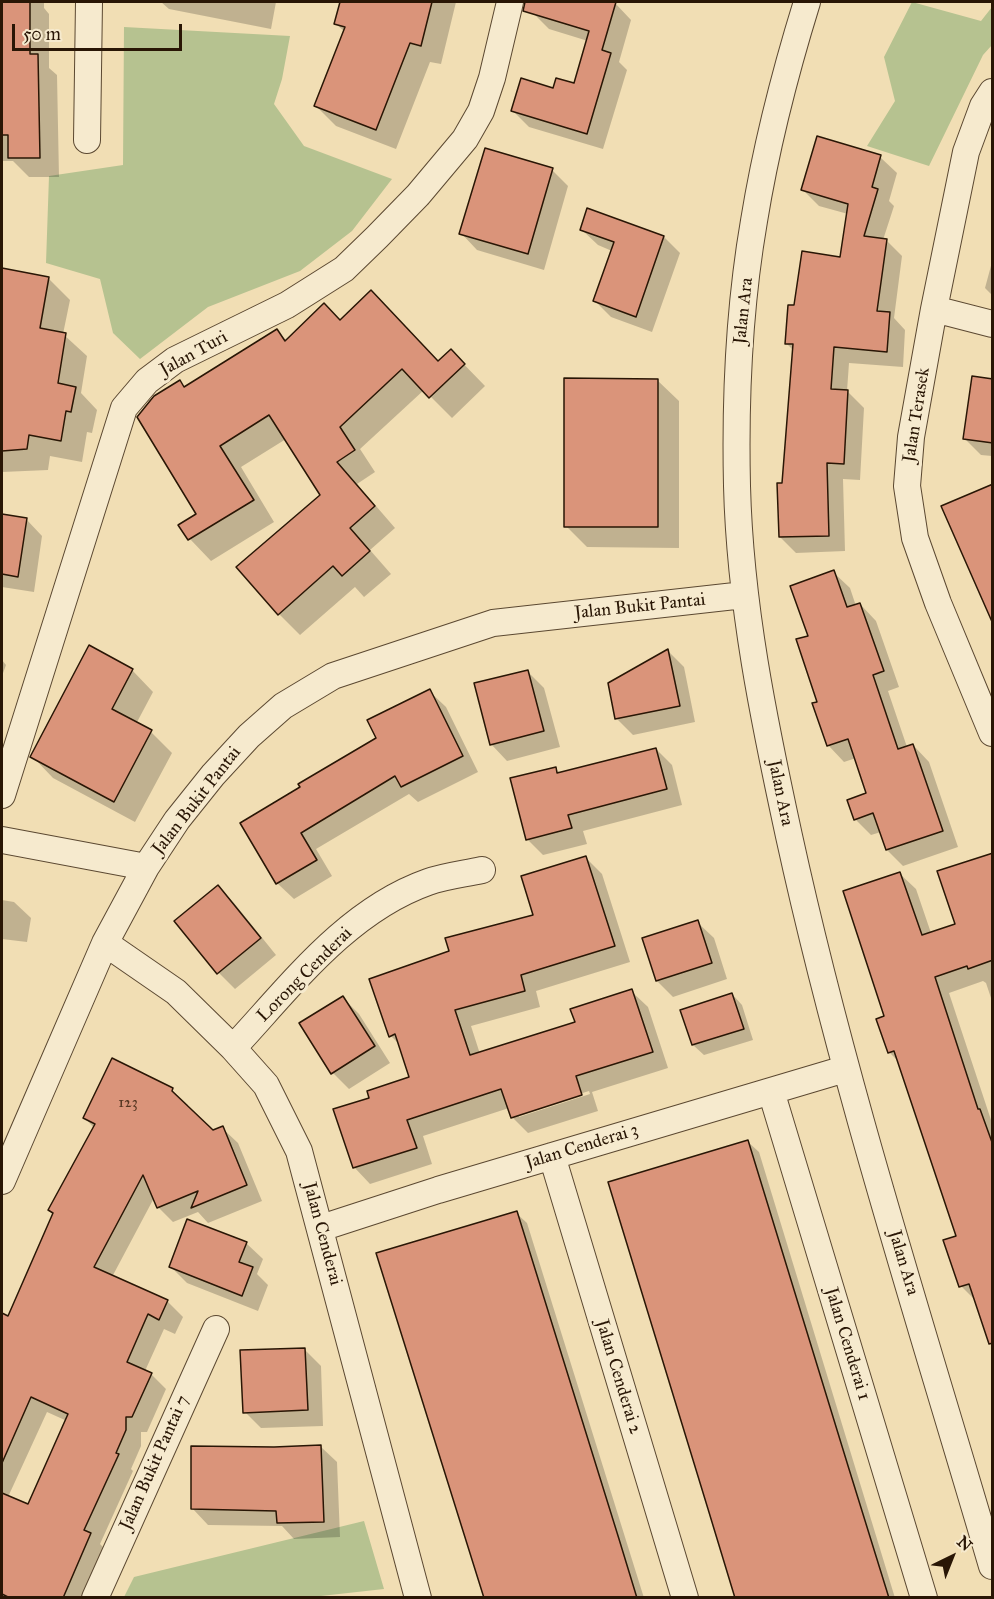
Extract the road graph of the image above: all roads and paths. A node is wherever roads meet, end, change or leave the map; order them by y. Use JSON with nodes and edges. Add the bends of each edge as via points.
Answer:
{"nodes":[{"id":1,"x":89,"y":2,"type":"edge"},
{"id":2,"x":510,"y":2,"type":"edge"},
{"id":3,"x":807,"y":2,"type":"edge"},
{"id":4,"x":993,"y":92,"type":"edge"},
{"id":5,"x":87,"y":140,"type":"dead end"},
{"id":6,"x":934,"y":309,"type":"junction"},
{"id":7,"x":993,"y":324,"type":"edge"},
{"id":8,"x":744,"y":595,"type":"junction"},
{"id":9,"x":993,"y":733,"type":"edge"},
{"id":10,"x":2,"y":795,"type":"edge"},
{"id":11,"x":2,"y":840,"type":"edge"},
{"id":12,"x":146,"y":867,"type":"junction"},
{"id":13,"x":482,"y":870,"type":"dead end"},
{"id":14,"x":105,"y":943,"type":"junction"},
{"id":15,"x":233,"y":1048,"type":"junction"},
{"id":16,"x":845,"y":1069,"type":"junction"},
{"id":17,"x":771,"y":1091,"type":"junction"},
{"id":18,"x":552,"y":1156,"type":"junction"},
{"id":19,"x":2,"y":1181,"type":"edge"},
{"id":20,"x":321,"y":1228,"type":"junction"},
{"id":21,"x":216,"y":1329,"type":"dead end"},
{"id":22,"x":993,"y":1566,"type":"edge"},
{"id":23,"x":95,"y":1598,"type":"edge"},
{"id":24,"x":418,"y":1598,"type":"edge"},
{"id":25,"x":685,"y":1598,"type":"edge"},
{"id":26,"x":924,"y":1598,"type":"edge"}],
"edges":[{"from":1,"to":5,"type":"street"},
{"from":2,"to":10,"type":"street","name":"Jalan Turi","via":[[481,111],[465,139],[418,195],[344,269],[287,305],[175,360],[147,381],[124,408]]},
{"from":3,"to":8,"type":"street","name":"Jalan Ara","via":[[785,73],[754,220],[740,340],[737,488]]},
{"from":4,"to":6,"type":"street","name":"Jalan Terasek","via":[[983,106],[966,152]]},
{"from":6,"to":7,"type":"street"},
{"from":6,"to":9,"type":"street","name":"Jalan Terasek","via":[[911,437],[907,486],[915,538]]},
{"from":8,"to":12,"type":"street","name":"Jalan Bukit Pantai","via":[[493,623],[333,676],[283,706],[249,736],[198,793]]},
{"from":8,"to":16,"type":"street","name":"Jalan Ara","via":[[762,711],[805,910]]},
{"from":11,"to":12,"type":"street"},
{"from":12,"to":14,"type":"street","name":"Jalan Bukit Pantai"},
{"from":13,"to":15,"type":"street","name":"Lorong Cenderai","via":[[428,882],[378,906],[304,970]]},
{"from":14,"to":15,"type":"street","name":"Jalan Cenderai","via":[[176,992]]},
{"from":14,"to":19,"type":"street","name":"Jalan Bukit Pantai"},
{"from":15,"to":20,"type":"street","name":"Jalan Cenderai","via":[[266,1085],[287,1123],[299,1150]]},
{"from":16,"to":17,"type":"street","name":"Jalan Cenderai 3"},
{"from":16,"to":22,"type":"street","name":"Jalan Ara"},
{"from":17,"to":18,"type":"street","name":"Jalan Cenderai 3"},
{"from":17,"to":26,"type":"street","name":"Jalan Cenderai 1"},
{"from":18,"to":20,"type":"street","name":"Jalan Cenderai 3"},
{"from":18,"to":25,"type":"street","name":"Jalan Cenderai 2"},
{"from":20,"to":24,"type":"street","name":"Jalan Cenderai"},
{"from":21,"to":23,"type":"street","name":"Jalan Bukit Pantai 7"}]}
